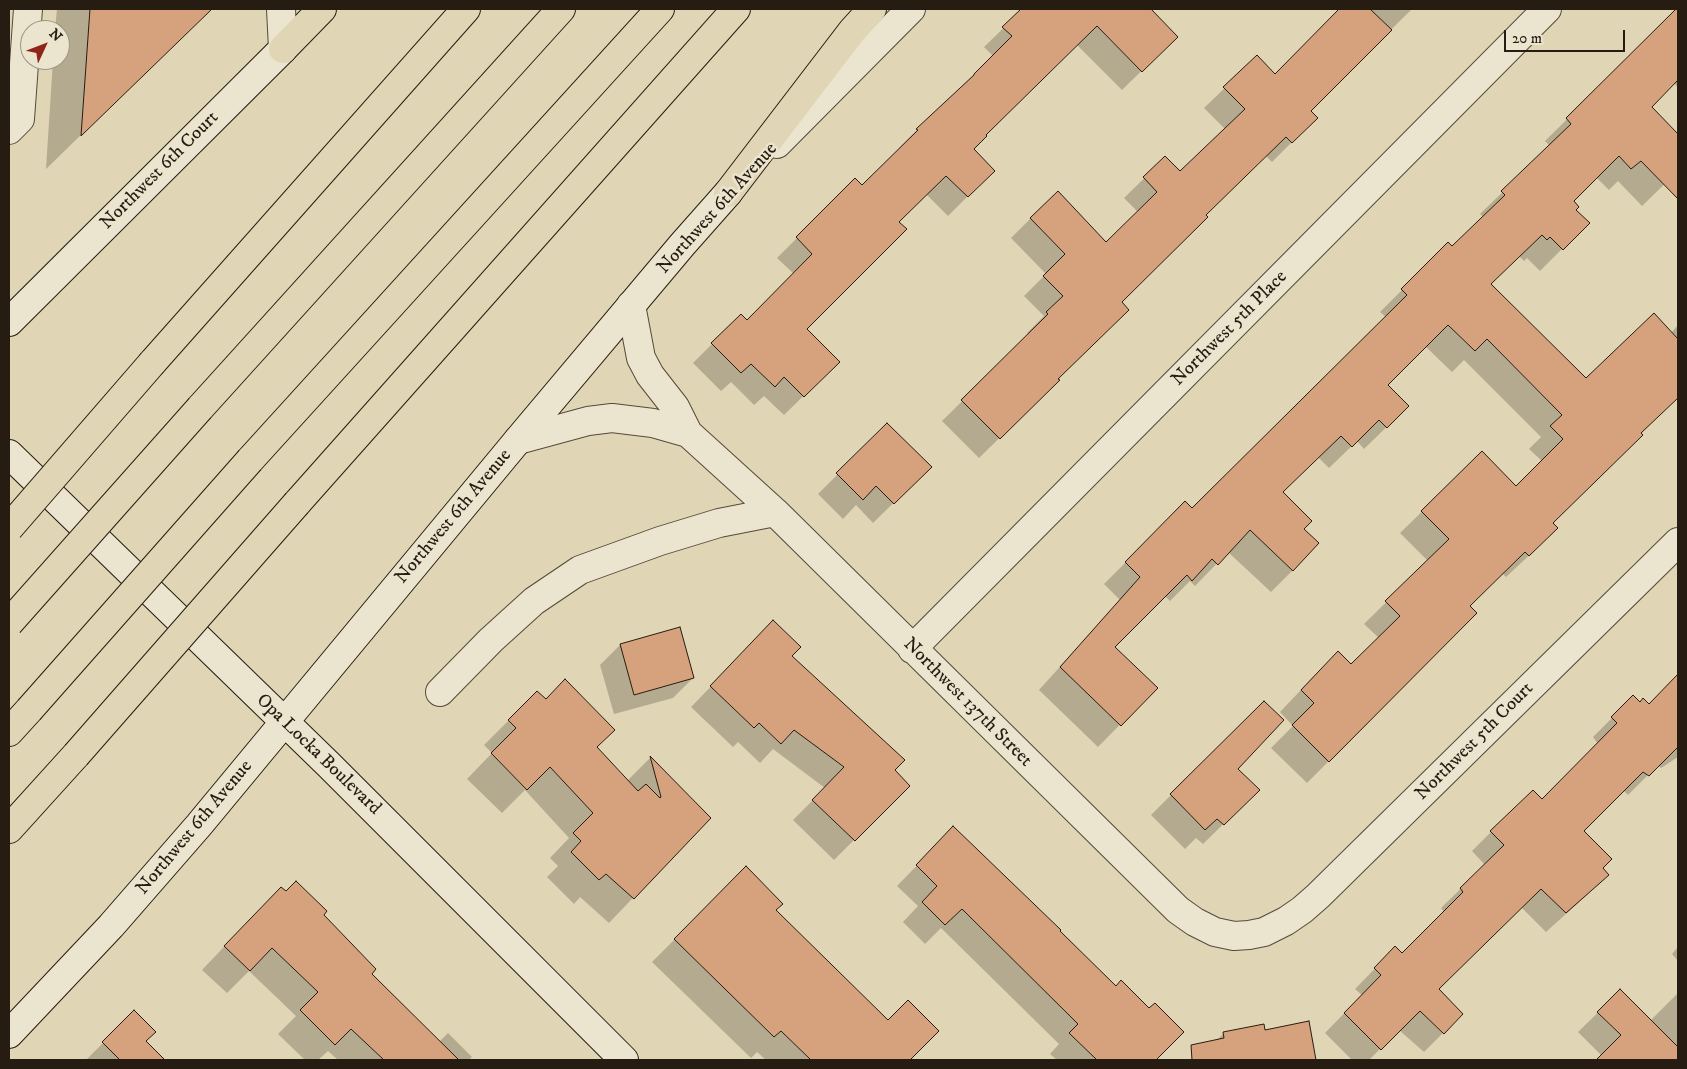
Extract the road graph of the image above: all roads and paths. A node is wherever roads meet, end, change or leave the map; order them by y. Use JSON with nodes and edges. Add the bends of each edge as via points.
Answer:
{"nodes":[{"id":1,"x":28,"y":9,"type":"edge"},
{"id":2,"x":281,"y":9,"type":"edge"},
{"id":3,"x":322,"y":9,"type":"edge"},
{"id":4,"x":466,"y":9,"type":"edge"},
{"id":5,"x":561,"y":9,"type":"edge"},
{"id":6,"x":660,"y":9,"type":"edge"},
{"id":7,"x":736,"y":9,"type":"edge"},
{"id":8,"x":872,"y":9,"type":"edge"},
{"id":9,"x":911,"y":9,"type":"edge"},
{"id":10,"x":1547,"y":9,"type":"edge"},
{"id":11,"x":283,"y":48,"type":"junction"},
{"id":12,"x":9,"y":130,"type":"edge"},
{"id":13,"x":728,"y":193,"type":"junction"},
{"id":14,"x":631,"y":305,"type":"junction"},
{"id":15,"x":9,"y":322,"type":"edge"},
{"id":16,"x":688,"y":433,"type":"junction"},
{"id":17,"x":518,"y":440,"type":"junction"},
{"id":18,"x":9,"y":454,"type":"edge"},
{"id":19,"x":775,"y":512,"type":"junction"},
{"id":20,"x":9,"y":528,"type":"edge"},
{"id":21,"x":1678,"y":542,"type":"edge"},
{"id":22,"x":9,"y":623,"type":"edge"},
{"id":23,"x":912,"y":649,"type":"junction"},
{"id":24,"x":440,"y":692,"type":"dead end"},
{"id":25,"x":285,"y":722,"type":"junction"},
{"id":26,"x":9,"y":732,"type":"edge"},
{"id":27,"x":9,"y":829,"type":"edge"},
{"id":28,"x":1264,"y":932,"type":"joint"},
{"id":29,"x":9,"y":1034,"type":"edge"},
{"id":30,"x":624,"y":1060,"type":"edge"}],
"edges":[{"from":1,"to":12,"type":"street","via":[[20,119]]},
{"from":2,"to":11,"type":"street"},
{"from":3,"to":11,"type":"highway"},
{"from":4,"to":20,"type":"highway","bridge":true},
{"from":5,"to":22,"type":"highway","bridge":true},
{"from":6,"to":26,"type":"highway","bridge":true,"via":[[250,460]]},
{"from":7,"to":27,"type":"highway","bridge":true},
{"from":8,"to":13,"type":"highway"},
{"from":9,"to":13,"type":"street","name":"Northwest 6th Avenue"},
{"from":10,"to":23,"type":"street","name":"Northwest 5th Place"},
{"from":11,"to":15,"type":"street","name":"Northwest 6th Court"},
{"from":13,"to":14,"type":"street","name":"Northwest 6th Avenue"},
{"from":14,"to":16,"type":"street","name":"Northwest 137th Street","via":[[641,358],[675,407]]},
{"from":14,"to":17,"type":"street","name":"Northwest 6th Avenue"},
{"from":16,"to":17,"type":"street","name":"Northwest 137th Street","via":[[653,423],[612,418],[588,420]]},
{"from":16,"to":19,"type":"street","name":"Northwest 137th Street"},
{"from":17,"to":25,"type":"street","name":"Northwest 6th Avenue"},
{"from":18,"to":25,"type":"street","name":"Opa Locka Boulevard"},
{"from":19,"to":23,"type":"street","name":"Northwest 137th Street"},
{"from":19,"to":24,"type":"street","via":[[718,523],[580,570],[534,601]]},
{"from":21,"to":28,"type":"street","name":"Northwest 5th Court","via":[[1318,896],[1286,922]]},
{"from":23,"to":28,"type":"street","name":"Northwest 137th Street","via":[[1178,910],[1215,932],[1234,936]]},
{"from":25,"to":29,"type":"street","name":"Northwest 6th Avenue","via":[[111,926]]},
{"from":25,"to":30,"type":"street","name":"Opa Locka Boulevard"}]}
